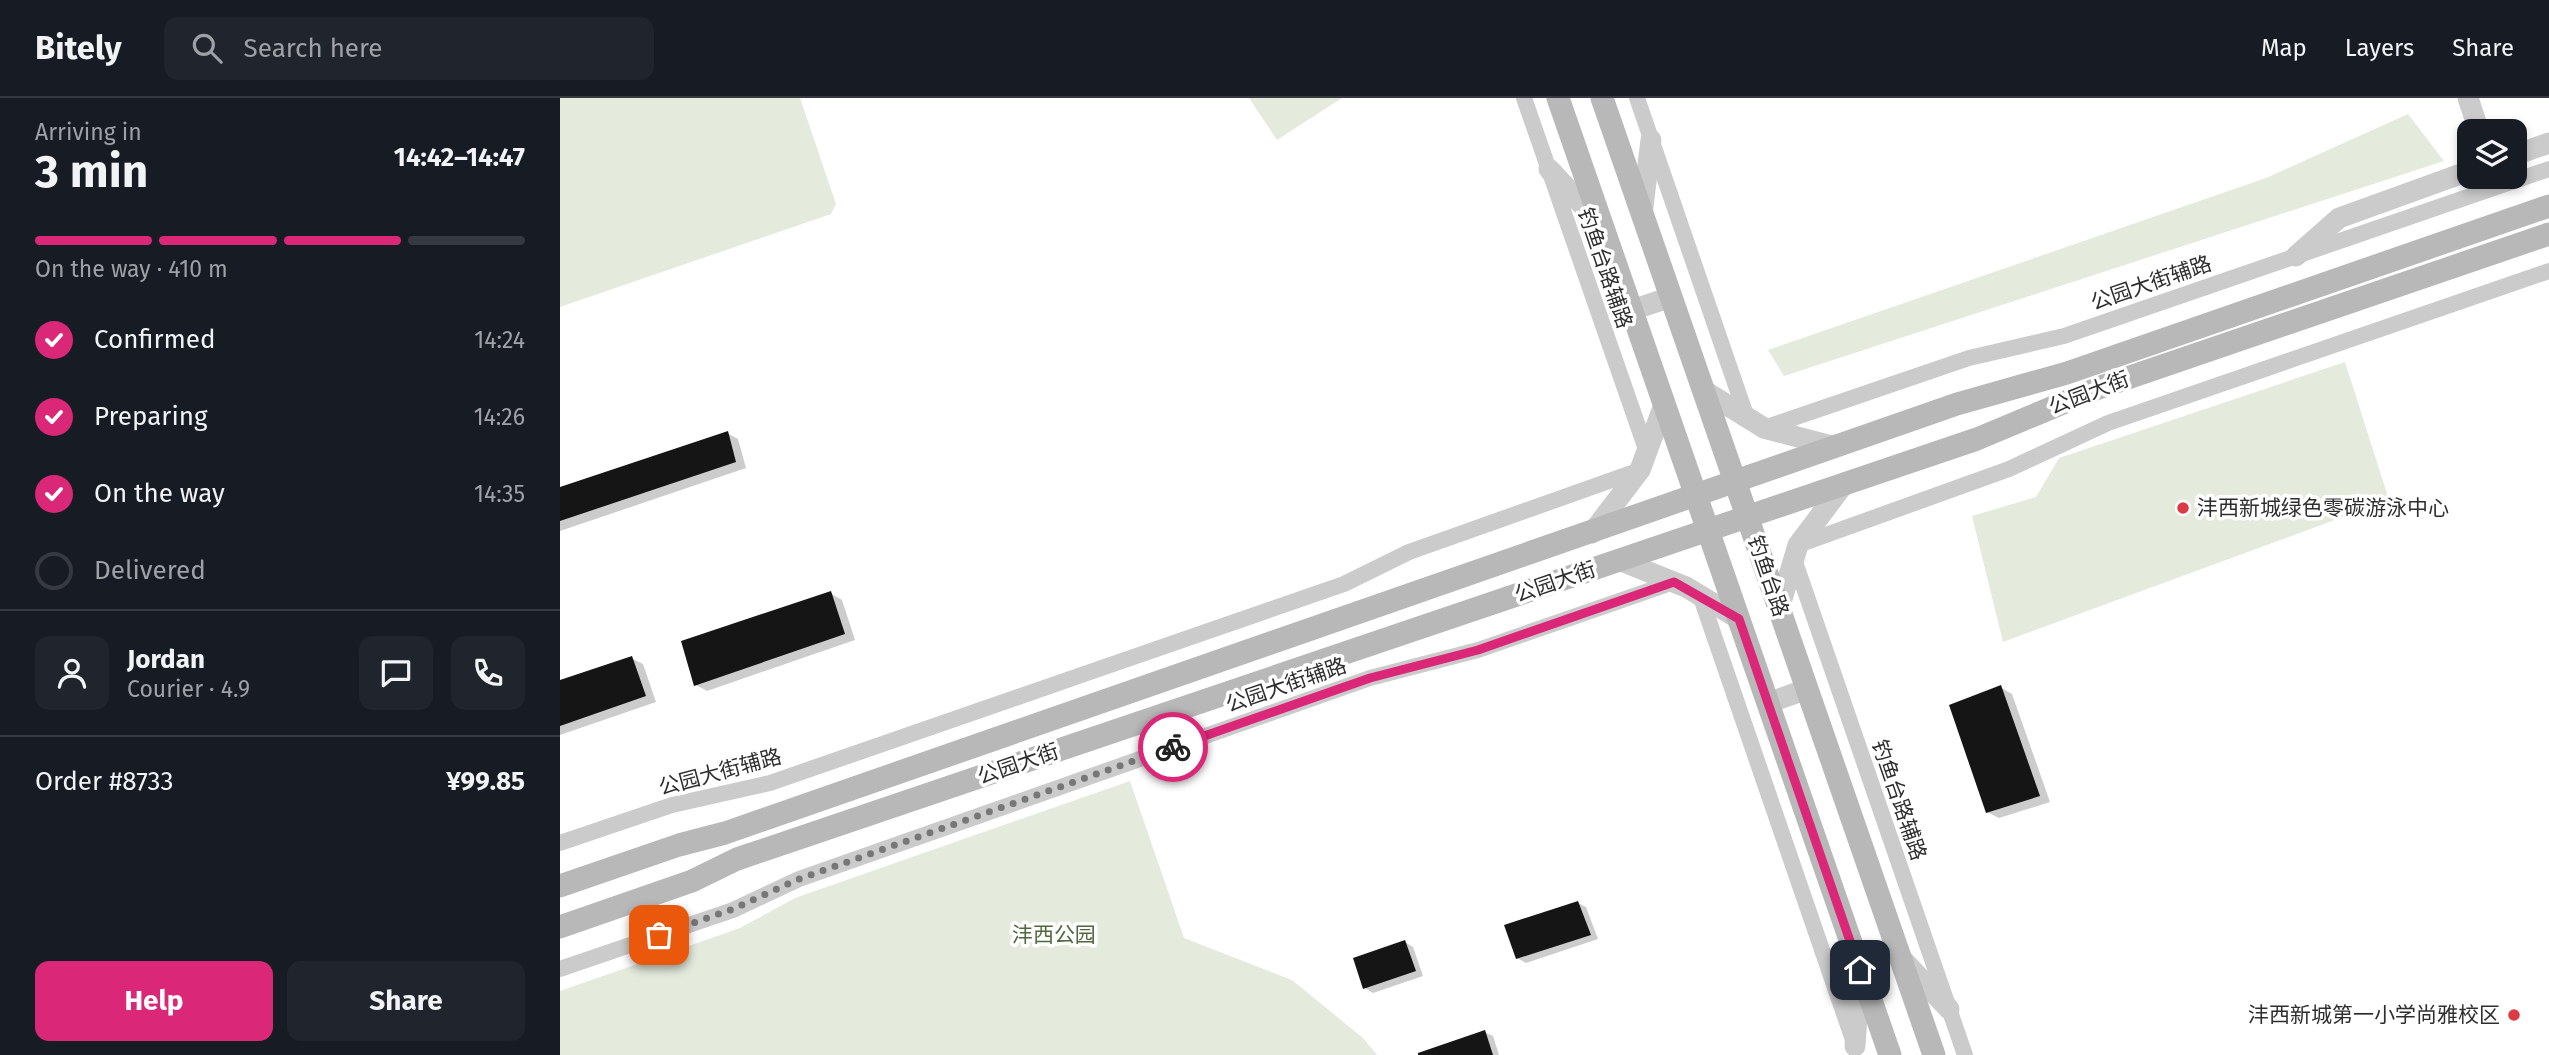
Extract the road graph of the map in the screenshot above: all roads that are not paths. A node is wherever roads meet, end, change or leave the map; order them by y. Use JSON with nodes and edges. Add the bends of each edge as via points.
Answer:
{"nodes":[{"id":1,"x":1524,"y":98,"type":"edge"},
{"id":2,"x":1558,"y":98,"type":"edge"},
{"id":3,"x":1602,"y":98,"type":"edge"},
{"id":4,"x":1636,"y":98,"type":"edge"},
{"id":5,"x":2468,"y":98,"type":"edge"},
{"id":6,"x":2475,"y":119,"type":"edge"},
{"id":7,"x":1651,"y":139,"type":"junction"},
{"id":8,"x":2549,"y":143,"type":"edge"},
{"id":9,"x":2527,"y":151,"type":"edge"},
{"id":10,"x":1549,"y":169,"type":"junction"},
{"id":11,"x":2549,"y":169,"type":"edge"},
{"id":12,"x":2457,"y":175,"type":"edge"},
{"id":13,"x":2549,"y":206,"type":"edge"},
{"id":14,"x":1642,"y":215,"type":"junction"},
{"id":15,"x":1603,"y":227,"type":"junction"},
{"id":16,"x":2549,"y":234,"type":"edge"},
{"id":17,"x":2296,"y":256,"type":"junction"},
{"id":18,"x":2549,"y":271,"type":"edge"},
{"id":19,"x":1671,"y":297,"type":"junction"},
{"id":20,"x":1632,"y":310,"type":"junction"},
{"id":21,"x":1703,"y":390,"type":"junction"},
{"id":22,"x":1664,"y":405,"type":"junction"},
{"id":23,"x":1756,"y":423,"type":"junction"},
{"id":24,"x":1835,"y":447,"type":"junction"},
{"id":25,"x":1644,"y":461,"type":"junction"},
{"id":26,"x":1735,"y":482,"type":"junction"},
{"id":27,"x":1844,"y":484,"type":"junction"},
{"id":28,"x":1696,"y":497,"type":"junction"},
{"id":29,"x":1748,"y":517,"type":"junction"},
{"id":30,"x":1708,"y":530,"type":"junction"},
{"id":31,"x":1592,"y":533,"type":"junction"},
{"id":32,"x":1796,"y":552,"type":"junction"},
{"id":33,"x":1619,"y":560,"type":"junction"},
{"id":34,"x":1674,"y":582,"type":"junction"},
{"id":35,"x":1700,"y":595,"type":"junction"},
{"id":36,"x":1779,"y":608,"type":"junction"},
{"id":37,"x":1739,"y":619,"type":"junction"},
{"id":38,"x":1807,"y":689,"type":"junction"},
{"id":39,"x":1768,"y":703,"type":"junction"},
{"id":40,"x":560,"y":843,"type":"edge"},
{"id":41,"x":560,"y":886,"type":"edge"},
{"id":42,"x":560,"y":927,"type":"edge"},
{"id":43,"x":1900,"y":957,"type":"junction"},
{"id":44,"x":560,"y":969,"type":"edge"},
{"id":45,"x":1860,"y":970,"type":"junction"},
{"id":46,"x":1949,"y":1009,"type":"junction"},
{"id":47,"x":1856,"y":1050,"type":"edge"},
{"id":48,"x":1890,"y":1055,"type":"edge"},
{"id":49,"x":1934,"y":1055,"type":"edge"},
{"id":50,"x":1965,"y":1055,"type":"edge"}],
"edges":[{"from":1,"to":10,"type":"street","name":"钓鱼台路辅路"},
{"from":2,"to":15,"type":"main road","name":"钓鱼台路"},
{"from":3,"to":14,"type":"main road","name":"钓鱼台路"},
{"from":4,"to":7,"type":"street"},
{"from":5,"to":6,"type":"street"},
{"from":7,"to":14,"type":"street"},
{"from":7,"to":23,"type":"street"},
{"from":8,"to":9,"type":"street"},
{"from":10,"to":15,"type":"street"},
{"from":10,"to":25,"type":"street","name":"钓鱼台路辅路"},
{"from":11,"to":17,"type":"street","name":"公园大街辅路"},
{"from":12,"to":17,"type":"street","via":[[2339,218]]},
{"from":13,"to":24,"type":"main road","name":"公园大街","via":[[2080,368]]},
{"from":14,"to":19,"type":"main road","name":"钓鱼台路"},
{"from":15,"to":20,"type":"main road","name":"钓鱼台路"},
{"from":16,"to":27,"type":"main road","name":"公园大街","via":[[2101,387],[1976,439]]},
{"from":17,"to":23,"type":"street","name":"公园大街辅路","via":[[2064,335],[1969,358]]},
{"from":18,"to":32,"type":"street","via":[[2108,423],[2009,469]]},
{"from":19,"to":20,"type":"street"},
{"from":19,"to":21,"type":"main road","name":"钓鱼台路"},
{"from":20,"to":22,"type":"main road","name":"钓鱼台路"},
{"from":21,"to":23,"type":"street"},
{"from":21,"to":26,"type":"main road","name":"钓鱼台路"},
{"from":22,"to":25,"type":"street"},
{"from":22,"to":28,"type":"main road","name":"钓鱼台路"},
{"from":23,"to":24,"type":"street"},
{"from":24,"to":26,"type":"main road","name":"公园大街"},
{"from":25,"to":31,"type":"street"},
{"from":25,"to":40,"type":"street","name":"公园大街辅路","via":[[1409,552],[1344,584],[770,783],[672,804]]},
{"from":26,"to":28,"type":"main road","name":"公园大街"},
{"from":26,"to":29,"type":"main road","name":"钓鱼台路"},
{"from":27,"to":29,"type":"main road","name":"公园大街"},
{"from":27,"to":32,"type":"street"},
{"from":28,"to":30,"type":"main road","name":"钓鱼台路"},
{"from":28,"to":31,"type":"main road","name":"公园大街"},
{"from":29,"to":30,"type":"main road","name":"公园大街"},
{"from":29,"to":36,"type":"main road","name":"钓鱼台路"},
{"from":30,"to":33,"type":"main road","name":"公园大街"},
{"from":30,"to":37,"type":"main road","name":"钓鱼台路"},
{"from":31,"to":41,"type":"main road","name":"公园大街"},
{"from":32,"to":36,"type":"street"},
{"from":32,"to":46,"type":"street","name":"钓鱼台路辅路"},
{"from":33,"to":34,"type":"street"},
{"from":33,"to":42,"type":"main road","name":"公园大街","via":[[737,859],[692,881]]},
{"from":34,"to":35,"type":"street"},
{"from":34,"to":44,"type":"street","name":"公园大街辅路","via":[[1478,650],[1370,678],[799,879],[733,909]]},
{"from":35,"to":37,"type":"street"},
{"from":35,"to":47,"type":"street"},
{"from":36,"to":38,"type":"main road","name":"钓鱼台路"},
{"from":37,"to":39,"type":"main road","name":"钓鱼台路"},
{"from":38,"to":39,"type":"street"},
{"from":38,"to":43,"type":"main road","name":"钓鱼台路"},
{"from":39,"to":45,"type":"main road","name":"钓鱼台路"},
{"from":43,"to":46,"type":"street"},
{"from":43,"to":49,"type":"main road","name":"钓鱼台路"},
{"from":45,"to":47,"type":"street"},
{"from":45,"to":48,"type":"main road","name":"钓鱼台路"},
{"from":46,"to":50,"type":"street","name":"钓鱼台路辅路"}]}
